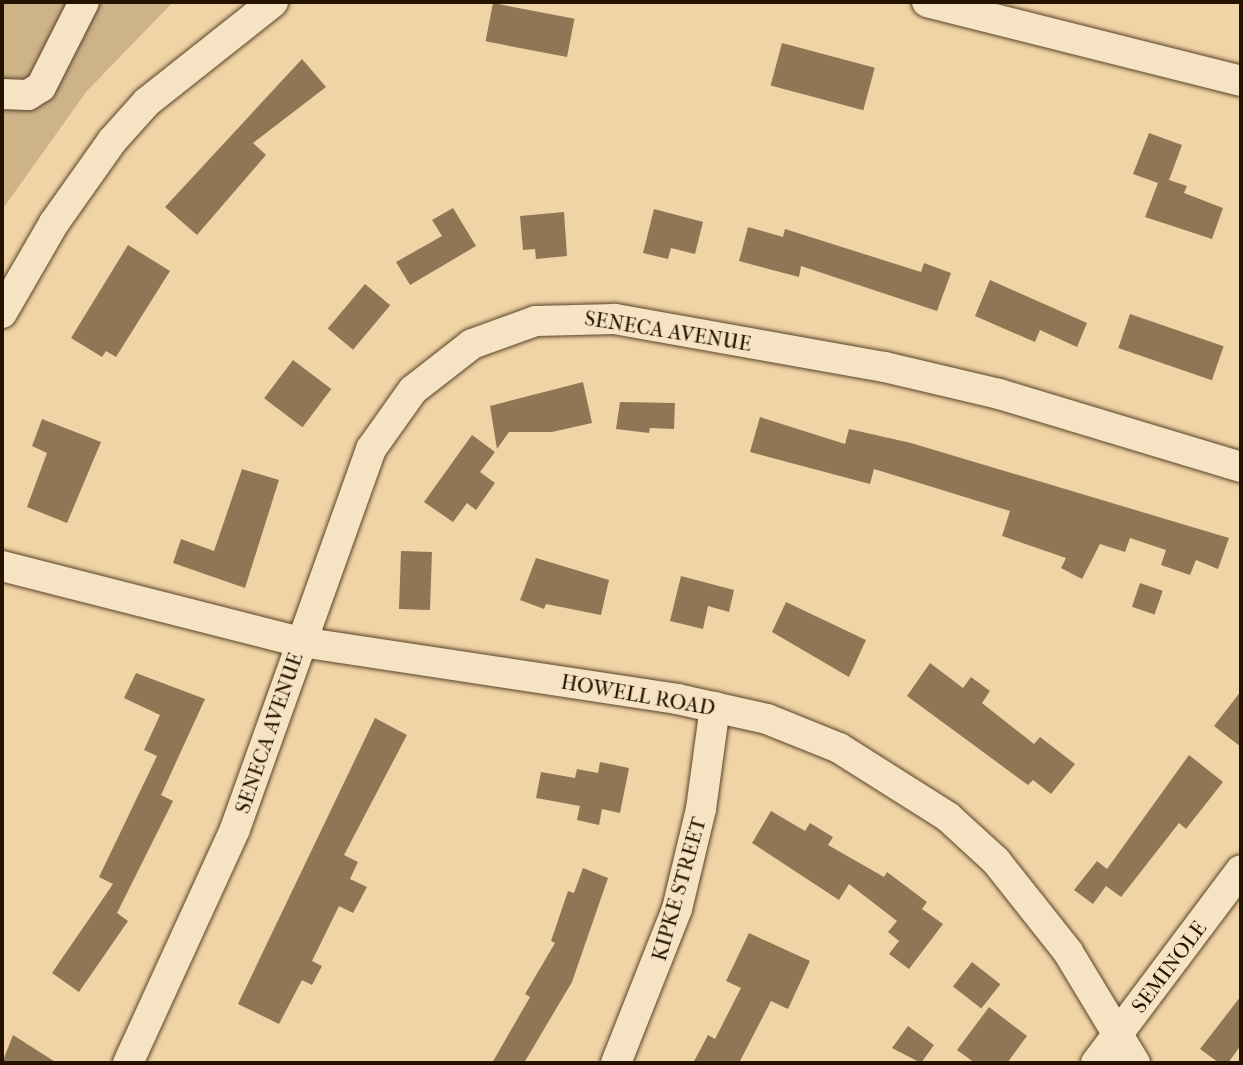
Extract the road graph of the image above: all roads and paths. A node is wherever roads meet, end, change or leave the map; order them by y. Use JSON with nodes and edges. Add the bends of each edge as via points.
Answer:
{"nodes":[{"id":1,"x":84,"y":2,"type":"edge"},
{"id":2,"x":273,"y":2,"type":"edge"},
{"id":3,"x":927,"y":2,"type":"edge"},
{"id":4,"x":1241,"y":81,"type":"edge"},
{"id":5,"x":2,"y":94,"type":"edge"},
{"id":6,"x":2,"y":313,"type":"edge"},
{"id":7,"x":1241,"y":467,"type":"edge"},
{"id":8,"x":2,"y":566,"type":"edge"},
{"id":9,"x":301,"y":642,"type":"junction"},
{"id":10,"x":715,"y":707,"type":"junction"},
{"id":11,"x":1241,"y":870,"type":"edge"},
{"id":12,"x":1116,"y":1037,"type":"junction"},
{"id":13,"x":128,"y":1063,"type":"edge"},
{"id":14,"x":616,"y":1063,"type":"edge"},
{"id":15,"x":1096,"y":1063,"type":"edge"},
{"id":16,"x":1135,"y":1063,"type":"edge"}],
"edges":[{"from":1,"to":5,"type":"street","via":[[41,87],[28,95]]},
{"from":2,"to":6,"type":"street","via":[[147,102],[112,141],[54,223]]},
{"from":3,"to":4,"type":"street"},
{"from":7,"to":9,"type":"street","name":"SENECA AVENUE","via":[[999,394],[885,367],[615,319],[536,321],[472,344],[433,372],[396,411],[356,481]]},
{"from":8,"to":9,"type":"street","name":"HOWELL ROAD"},
{"from":9,"to":10,"type":"street","name":"HOWELL ROAD"},
{"from":9,"to":13,"type":"street","name":"SENECA AVENUE","via":[[236,829]]},
{"from":10,"to":12,"type":"street","name":"HOWELL ROAD","via":[[767,719],[839,748],[948,817],[1039,910]]},
{"from":10,"to":14,"type":"street","name":"KIPKE STREET","via":[[701,809],[680,897]]},
{"from":11,"to":12,"type":"street","name":"SEMINOLE"},
{"from":12,"to":15,"type":"street","name":"SEMINOLE"},
{"from":12,"to":16,"type":"street","name":"HOWELL ROAD"}]}
